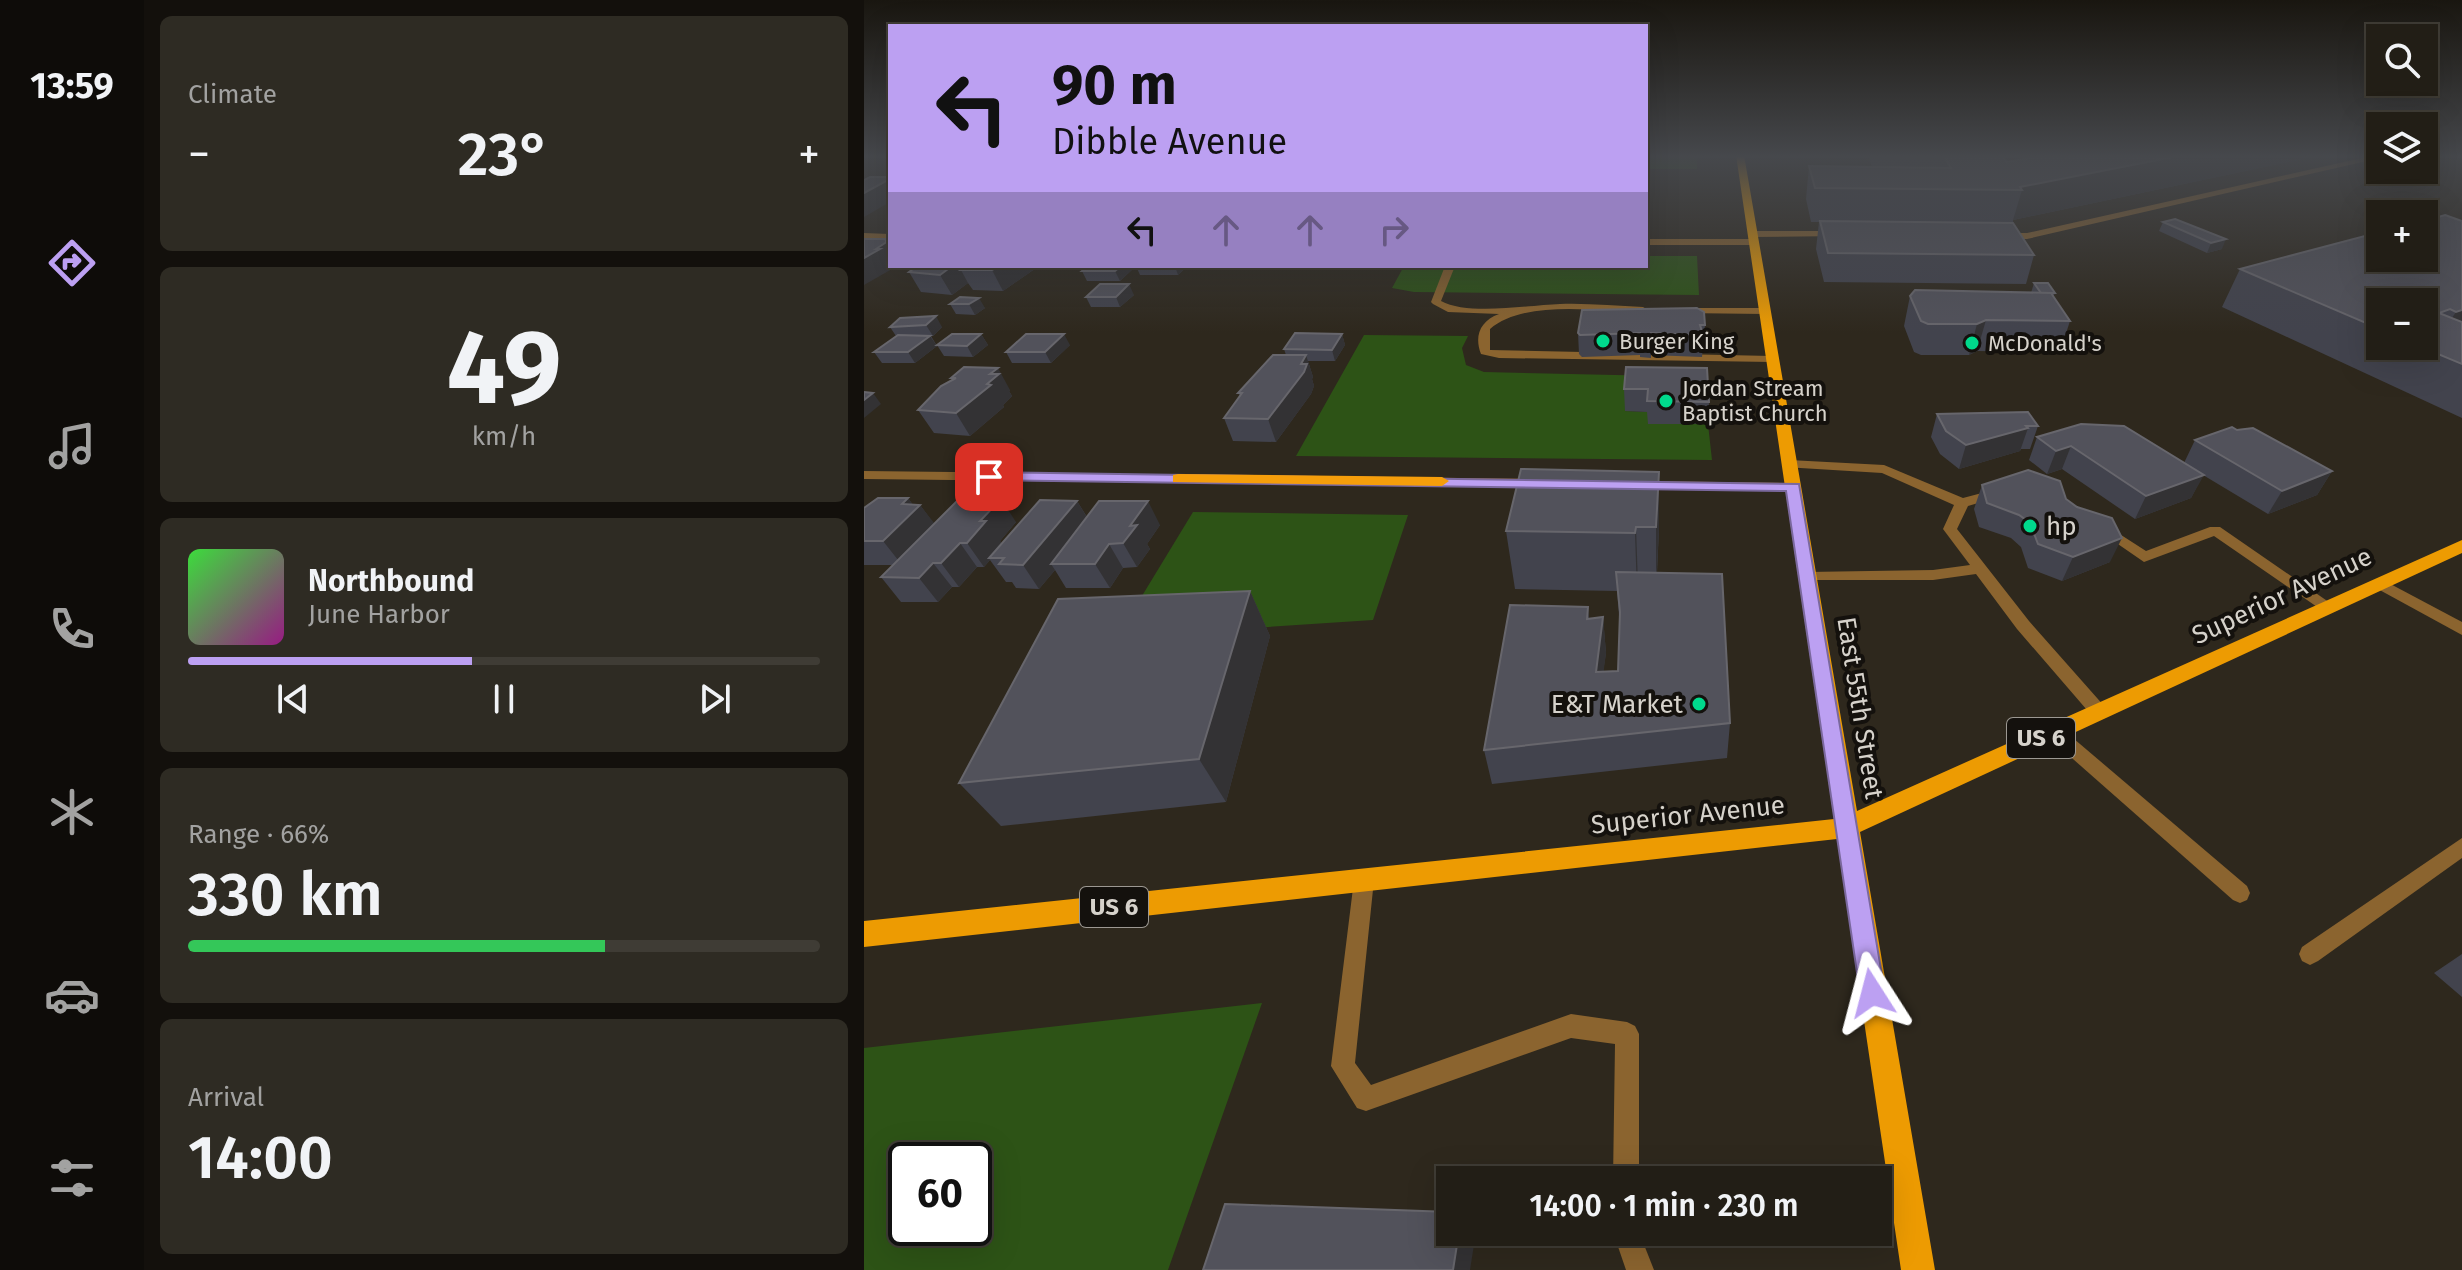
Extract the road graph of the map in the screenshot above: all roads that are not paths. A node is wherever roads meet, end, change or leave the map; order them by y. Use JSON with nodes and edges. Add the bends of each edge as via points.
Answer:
{"nodes":[{"id":1,"x":1749,"y":214,"type":"edge"},
{"id":2,"x":2123,"y":214,"type":"edge"},
{"id":3,"x":1852,"y":235,"type":"edge"},
{"id":4,"x":1995,"y":235,"type":"edge"},
{"id":5,"x":864,"y":236,"type":"edge"},
{"id":6,"x":888,"y":237,"type":"edge"},
{"id":7,"x":1752,"y":238,"type":"junction"},
{"id":8,"x":1648,"y":242,"type":"edge"},
{"id":9,"x":1449,"y":268,"type":"edge"},
{"id":10,"x":1661,"y":310,"type":"edge"},
{"id":11,"x":1677,"y":310,"type":"edge"},
{"id":12,"x":1765,"y":311,"type":"junction"},
{"id":13,"x":1512,"y":312,"type":"junction"},
{"id":14,"x":1772,"y":359,"type":"junction"},
{"id":15,"x":1789,"y":464,"type":"junction"},
{"id":16,"x":864,"y":475,"type":"edge"},
{"id":17,"x":1552,"y":483,"type":"edge"},
{"id":18,"x":1630,"y":485,"type":"edge"},
{"id":19,"x":1793,"y":487,"type":"junction"},
{"id":20,"x":2008,"y":490,"type":"edge"},
{"id":21,"x":1962,"y":503,"type":"junction"},
{"id":22,"x":2097,"y":523,"type":"edge"},
{"id":23,"x":2462,"y":546,"type":"edge"},
{"id":24,"x":1978,"y":569,"type":"junction"},
{"id":25,"x":1807,"y":577,"type":"junction"},
{"id":26,"x":2381,"y":584,"type":"junction"},
{"id":27,"x":2328,"y":607,"type":"junction"},
{"id":28,"x":2462,"y":629,"type":"edge"},
{"id":29,"x":2099,"y":712,"type":"junction"},
{"id":30,"x":2054,"y":732,"type":"junction"},
{"id":31,"x":1845,"y":828,"type":"junction"},
{"id":32,"x":2462,"y":847,"type":"edge"},
{"id":33,"x":1364,"y":880,"type":"junction"},
{"id":34,"x":2240,"y":893,"type":"dead end"},
{"id":35,"x":864,"y":934,"type":"edge"},
{"id":36,"x":2310,"y":954,"type":"dead end"},
{"id":37,"x":1626,"y":1166,"type":"edge"},
{"id":38,"x":1631,"y":1246,"type":"edge"},
{"id":39,"x":1640,"y":1270,"type":"edge"},
{"id":40,"x":1918,"y":1270,"type":"edge"}],
"edges":[{"from":1,"to":7,"type":"main road","name":"East 55th Street"},
{"from":2,"to":4,"type":"street","via":[[2027,236]]},
{"from":3,"to":7,"type":"street"},
{"from":5,"to":6,"type":"street"},
{"from":7,"to":8,"type":"street"},
{"from":7,"to":12,"type":"main road","name":"East 55th Street"},
{"from":9,"to":13,"type":"street","via":[[1436,302],[1448,309]]},
{"from":10,"to":13,"type":"street"},
{"from":11,"to":12,"type":"street"},
{"from":12,"to":14,"type":"main road","name":"East 55th Street"},
{"from":13,"to":14,"type":"street","via":[[1493,319],[1483,330],[1485,352]]},
{"from":14,"to":15,"type":"main road","name":"East 55th Street"},
{"from":15,"to":19,"type":"main road","name":"East 55th Street"},
{"from":15,"to":21,"type":"street","via":[[1884,469]]},
{"from":16,"to":17,"type":"street"},
{"from":18,"to":19,"type":"street"},
{"from":19,"to":25,"type":"main road","name":"East 55th Street"},
{"from":20,"to":21,"type":"street"},
{"from":21,"to":24,"type":"street","via":[[1950,529]]},
{"from":22,"to":27,"type":"street","via":[[2144,557],[2215,530]]},
{"from":23,"to":26,"type":"main road","name":"Superior Avenue","number":"US 6"},
{"from":24,"to":25,"type":"street"},
{"from":24,"to":29,"type":"street"},
{"from":25,"to":31,"type":"main road","name":"East 55th Street"},
{"from":26,"to":27,"type":"main road","name":"Superior Avenue","number":"US 6"},
{"from":26,"to":28,"type":"street"},
{"from":27,"to":29,"type":"main road","name":"Superior Avenue","number":"US 6"},
{"from":29,"to":30,"type":"main road","name":"Superior Avenue","number":"US 6"},
{"from":30,"to":31,"type":"main road","name":"Superior Avenue","number":"US 6"},
{"from":30,"to":34,"type":"street"},
{"from":31,"to":33,"type":"main road","name":"Superior Avenue","number":"US 6"},
{"from":31,"to":40,"type":"main road","name":"East 55th Street"},
{"from":32,"to":36,"type":"street"},
{"from":33,"to":35,"type":"main road","name":"Superior Avenue","number":"US 6"},
{"from":33,"to":37,"type":"street","via":[[1343,1066],[1366,1099],[1571,1026],[1627,1034]]},
{"from":38,"to":39,"type":"street"}]}
